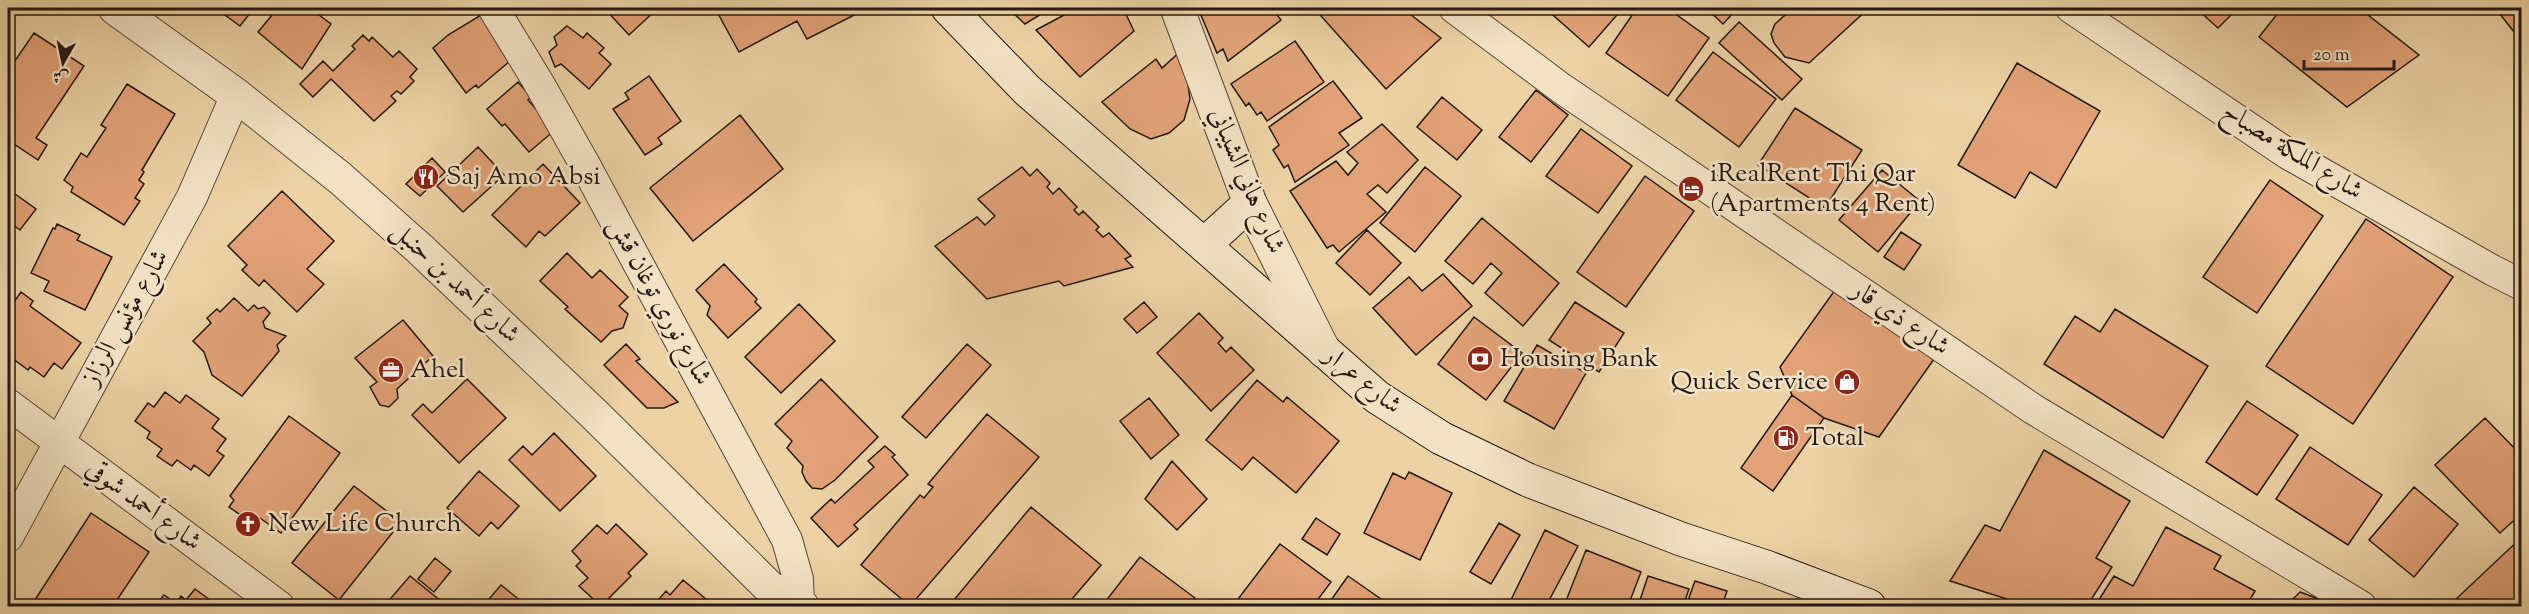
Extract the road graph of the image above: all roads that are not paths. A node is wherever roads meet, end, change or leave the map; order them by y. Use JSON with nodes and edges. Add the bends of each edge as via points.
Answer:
{"nodes":[{"id":1,"x":115,"y":8,"type":"edge"},
{"id":2,"x":493,"y":8,"type":"edge"},
{"id":3,"x":948,"y":8,"type":"edge"},
{"id":4,"x":1177,"y":8,"type":"edge"},
{"id":5,"x":1454,"y":8,"type":"edge"},
{"id":6,"x":2071,"y":8,"type":"edge"},
{"id":7,"x":236,"y":96,"type":"junction"},
{"id":8,"x":1250,"y":203,"type":"junction"},
{"id":9,"x":1205,"y":244,"type":"junction"},
{"id":10,"x":2522,"y":285,"type":"edge"},
{"id":11,"x":1324,"y":351,"type":"junction"},
{"id":12,"x":8,"y":404,"type":"edge"},
{"id":13,"x":58,"y":443,"type":"junction"},
{"id":14,"x":8,"y":537,"type":"edge"},
{"id":15,"x":789,"y":603,"type":"edge"},
{"id":16,"x":279,"y":606,"type":"edge"},
{"id":17,"x":1869,"y":606,"type":"edge"},
{"id":18,"x":2361,"y":606,"type":"edge"}],
"edges":[{"from":1,"to":7,"type":"street","name":"شارع أحمد بن حنبل"},
{"from":2,"to":15,"type":"street","name":"شارع نوري توغان قش","via":[[584,163],[787,540],[798,579]]},
{"from":3,"to":9,"type":"street","name":"شارع عرار","via":[[1027,90]]},
{"from":4,"to":8,"type":"street","name":"شارع هاني الشيباني"},
{"from":5,"to":18,"type":"street","name":"شارع ذي قار","via":[[1561,88],[2033,410]]},
{"from":6,"to":10,"type":"street","name":"شارع الملكة مصباح","via":[[2288,154]]},
{"from":7,"to":13,"type":"street","name":"شارع مؤنس الرزاز","via":[[192,197]]},
{"from":7,"to":15,"type":"street","name":"شارع أحمد بن حنبل","via":[[313,154],[420,249]]},
{"from":8,"to":9,"type":"street"},
{"from":8,"to":11,"type":"street","name":"شارع هاني الشيباني"},
{"from":9,"to":11,"type":"street","name":"شارع عرار"},
{"from":11,"to":17,"type":"street","name":"شارع عرار","via":[[1377,397],[1441,438],[1528,480]]},
{"from":12,"to":13,"type":"street","name":"شارع أحمد شوقي"},
{"from":13,"to":14,"type":"street","name":"شارع مؤنس الرزاز"},
{"from":13,"to":16,"type":"street","name":"شارع أحمد شوقي"}]}
